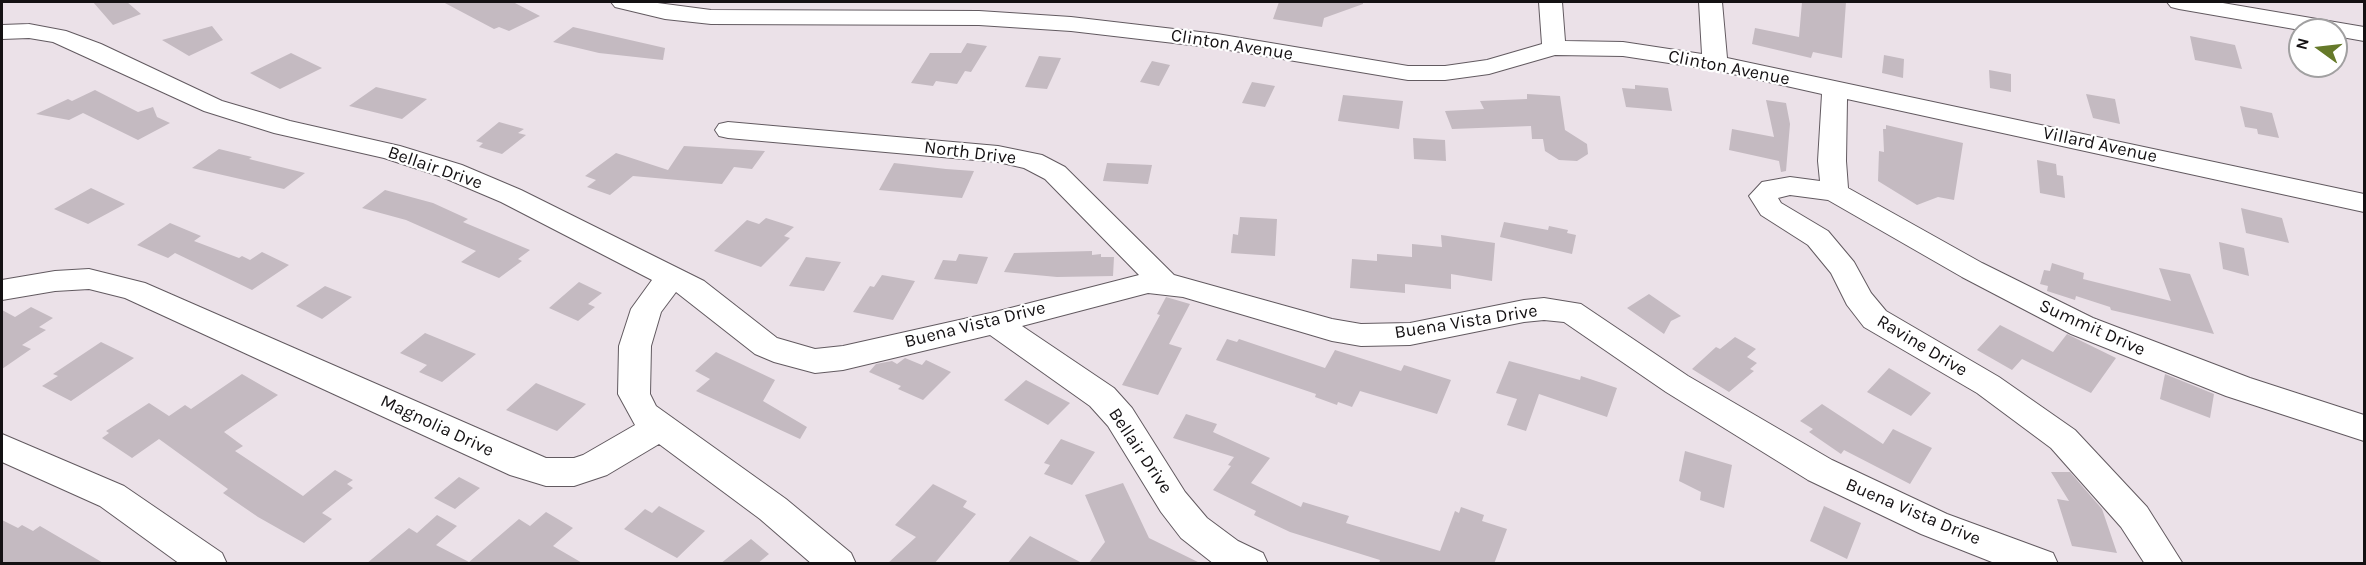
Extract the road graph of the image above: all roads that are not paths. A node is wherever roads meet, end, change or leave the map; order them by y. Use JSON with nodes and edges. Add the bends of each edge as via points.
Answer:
{"nodes":[{"id":1,"x":623,"y":2,"type":"edge"},
{"id":2,"x":1550,"y":2,"type":"edge"},
{"id":3,"x":1711,"y":2,"type":"edge"},
{"id":4,"x":2179,"y":2,"type":"edge"},
{"id":5,"x":2282,"y":2,"type":"edge"},
{"id":6,"x":2296,"y":18,"type":"edge"},
{"id":7,"x":2288,"y":22,"type":"edge"},
{"id":8,"x":2348,"y":31,"type":"edge"},
{"id":9,"x":2,"y":32,"type":"edge"},
{"id":10,"x":2364,"y":34,"type":"edge"},
{"id":11,"x":1554,"y":48,"type":"junction"},
{"id":12,"x":1715,"y":63,"type":"junction"},
{"id":13,"x":1835,"y":89,"type":"junction"},
{"id":14,"x":728,"y":130,"type":"dead end"},
{"id":15,"x":1835,"y":192,"type":"junction"},
{"id":16,"x":2364,"y":203,"type":"edge"},
{"id":17,"x":670,"y":278,"type":"junction"},
{"id":18,"x":1165,"y":283,"type":"junction"},
{"id":19,"x":2,"y":290,"type":"edge"},
{"id":20,"x":995,"y":323,"type":"junction"},
{"id":21,"x":843,"y":358,"type":"joint"},
{"id":22,"x":660,"y":427,"type":"junction"},
{"id":23,"x":2364,"y":428,"type":"edge"},
{"id":24,"x":2,"y":447,"type":"edge"},
{"id":25,"x":209,"y":564,"type":"edge"},
{"id":26,"x":838,"y":564,"type":"edge"},
{"id":27,"x":1250,"y":564,"type":"edge"},
{"id":28,"x":2040,"y":564,"type":"edge"},
{"id":29,"x":2165,"y":564,"type":"edge"}],
"edges":[{"from":1,"to":11,"type":"street","name":"Clinton Avenue","via":[[711,17],[979,18],[1059,23],[1217,41],[1408,73],[1489,67]]},
{"from":2,"to":11,"type":"street"},
{"from":3,"to":12,"type":"street"},
{"from":4,"to":7,"type":"street"},
{"from":5,"to":6,"type":"street"},
{"from":8,"to":10,"type":"street"},
{"from":9,"to":17,"type":"street","name":"Bellair Drive","via":[[58,36],[92,48],[213,106],[452,171],[521,201]]},
{"from":11,"to":12,"type":"street","name":"Clinton Avenue","via":[[1623,49]]},
{"from":12,"to":13,"type":"street","name":"Clinton Avenue"},
{"from":13,"to":15,"type":"street"},
{"from":13,"to":16,"type":"street","name":"Villard Avenue"},
{"from":14,"to":18,"type":"street","name":"North Drive","via":[[998,154],[1032,161],[1055,173]]},
{"from":15,"to":23,"type":"street","name":"Summit Drive","via":[[1972,270],[2082,326],[2238,387]]},
{"from":15,"to":29,"type":"street","name":"Ravine Drive","via":[[1790,186],[1772,188],[1763,196],[1771,209],[1818,238],[1845,269],[1858,298],[1875,319],[1988,386],[2063,439],[2134,517]]},
{"from":17,"to":21,"type":"street","name":"Bellair Drive","via":[[710,299],[766,346],[814,361]]},
{"from":17,"to":22,"type":"street","via":[[646,309],[635,346],[634,394],[644,414]]},
{"from":18,"to":20,"type":"street","name":"Buena Vista Drive","via":[[1130,286]]},
{"from":18,"to":28,"type":"street","name":"Buena Vista Drive","via":[[1361,335],[1410,334],[1524,311],[1570,312],[1677,384],[1820,470],[1902,511]]},
{"from":19,"to":22,"type":"street","name":"Magnolia Drive","via":[[89,279],[134,290],[522,465],[546,472],[574,472],[594,465]]},
{"from":20,"to":21,"type":"street","name":"Buena Vista Drive"},
{"from":20,"to":27,"type":"street","name":"Bellair Drive","via":[[1102,397],[1120,417],[1173,502],[1194,528],[1225,552]]},
{"from":22,"to":26,"type":"street","via":[[773,509]]},
{"from":24,"to":25,"type":"street","via":[[112,496]]}]}
